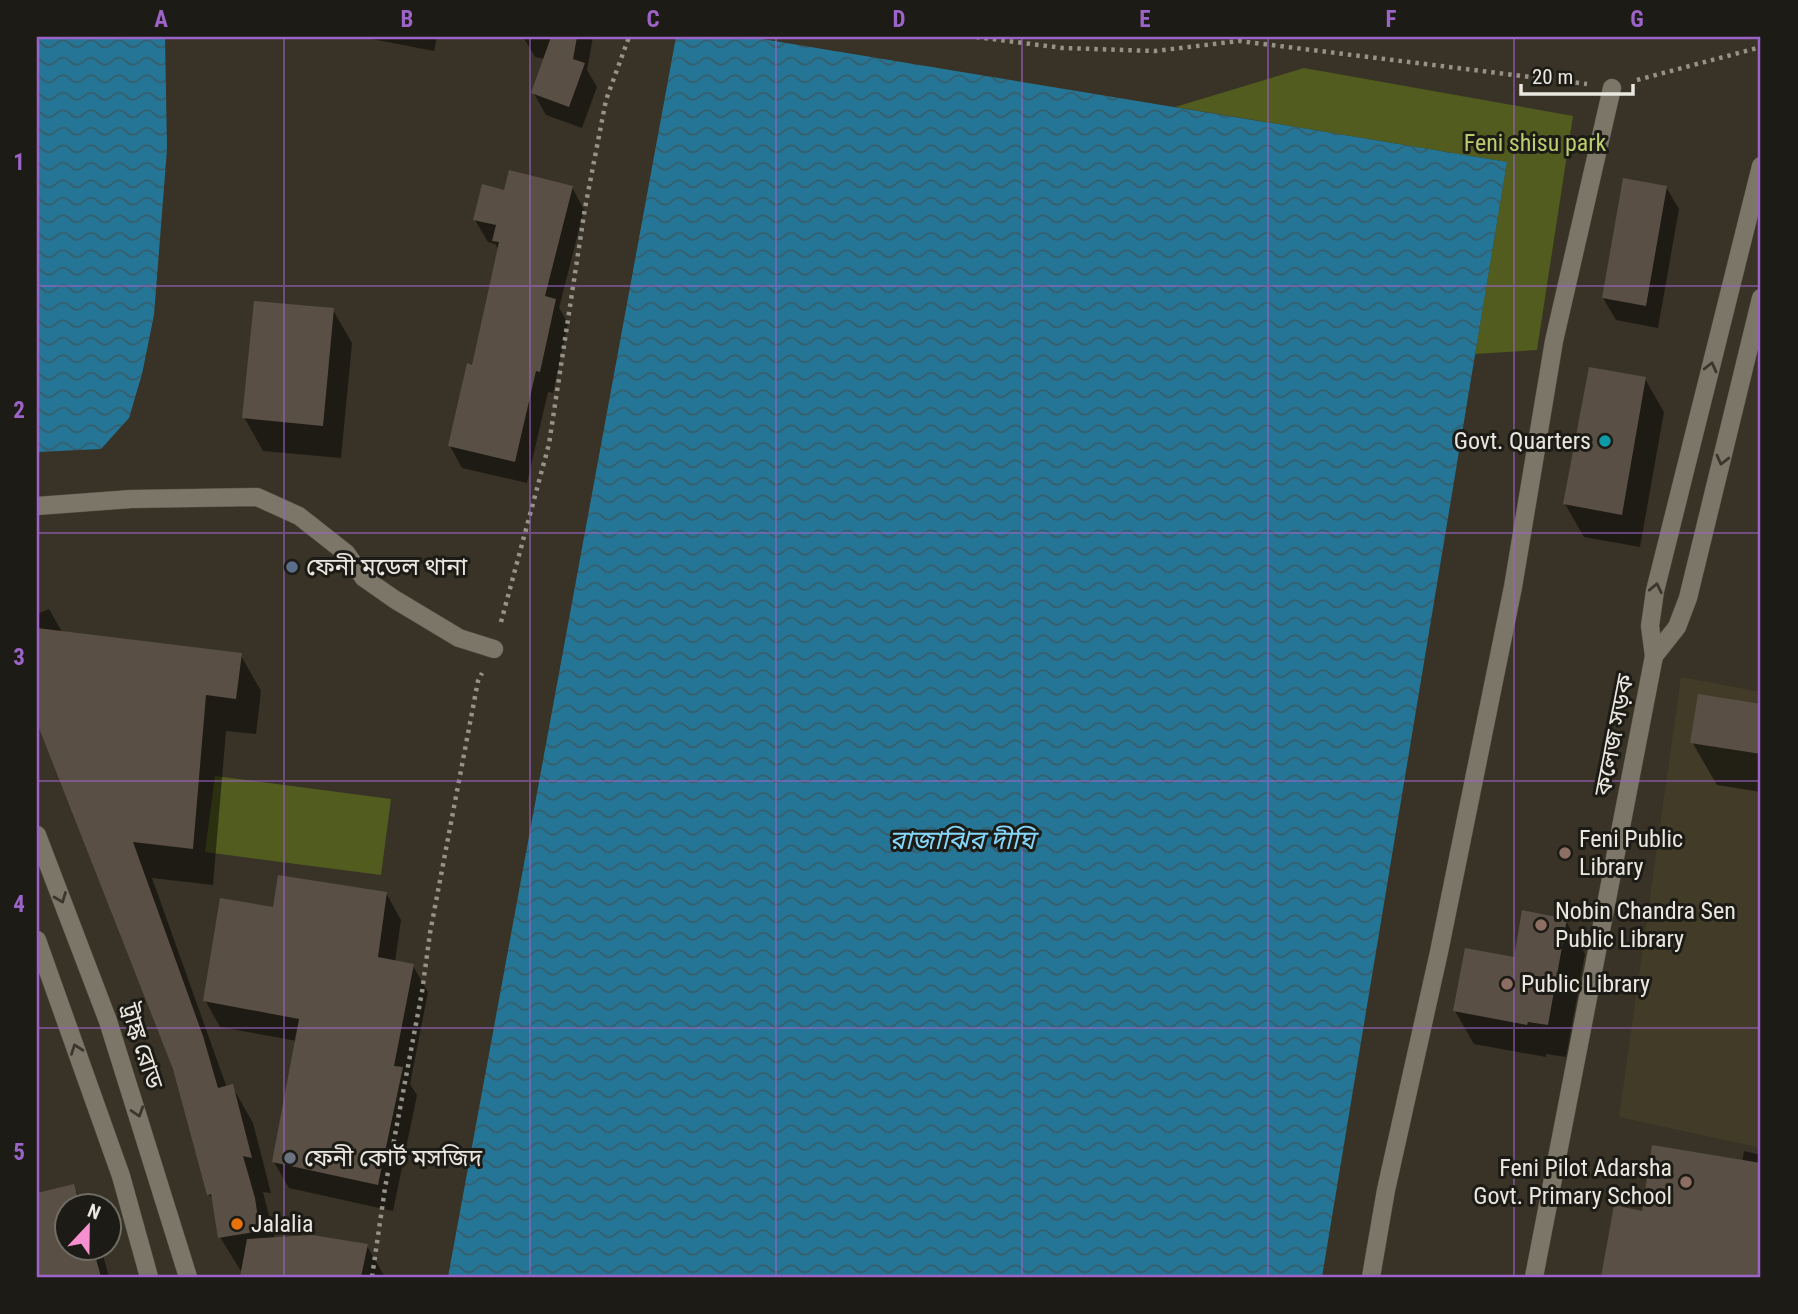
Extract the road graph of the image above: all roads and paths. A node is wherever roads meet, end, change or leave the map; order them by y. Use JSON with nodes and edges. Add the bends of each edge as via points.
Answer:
{"nodes":[{"id":1,"x":629,"y":37,"type":"edge"},
{"id":2,"x":976,"y":37,"type":"edge"},
{"id":3,"x":1761,"y":47,"type":"edge"},
{"id":4,"x":1612,"y":88,"type":"junction"},
{"id":5,"x":1761,"y":166,"type":"edge"},
{"id":6,"x":1761,"y":298,"type":"edge"},
{"id":7,"x":37,"y":506,"type":"edge"},
{"id":8,"x":494,"y":649,"type":"junction"},
{"id":9,"x":1654,"y":656,"type":"junction"},
{"id":10,"x":37,"y":835,"type":"edge"},
{"id":11,"x":37,"y":940,"type":"edge"},
{"id":12,"x":149,"y":1277,"type":"edge"},
{"id":13,"x":188,"y":1277,"type":"edge"},
{"id":14,"x":372,"y":1277,"type":"edge"},
{"id":15,"x":1371,"y":1277,"type":"edge"},
{"id":16,"x":1534,"y":1277,"type":"edge"}],
"edges":[{"from":1,"to":8,"type":"path","via":[[606,100],[590,181],[549,444]]},
{"from":2,"to":4,"type":"path","via":[[1063,48],[1155,51],[1239,41]]},
{"from":3,"to":4,"type":"path"},
{"from":4,"to":15,"type":"main road","via":[[1554,341],[1513,587]]},
{"from":9,"to":5,"type":"main road","name":"কলেজ সড়ক","one_way":true,"via":[[1650,626],[1655,591]]},
{"from":6,"to":9,"type":"main road","name":"কলেজ সড়ক","one_way":true,"via":[[1688,598],[1677,627]]},
{"from":7,"to":8,"type":"main road","via":[[257,497],[299,516],[346,553],[364,578],[394,599],[459,638]]},
{"from":8,"to":14,"type":"path","via":[[478,681]]},
{"from":9,"to":16,"type":"main road","name":"কলেজ সড়ক"},
{"from":10,"to":13,"type":"main road","name":"ট্রাঙ্ক রোড","one_way":true,"via":[[108,1021]]},
{"from":12,"to":11,"type":"main road","one_way":true,"via":[[121,1176]]}]}
